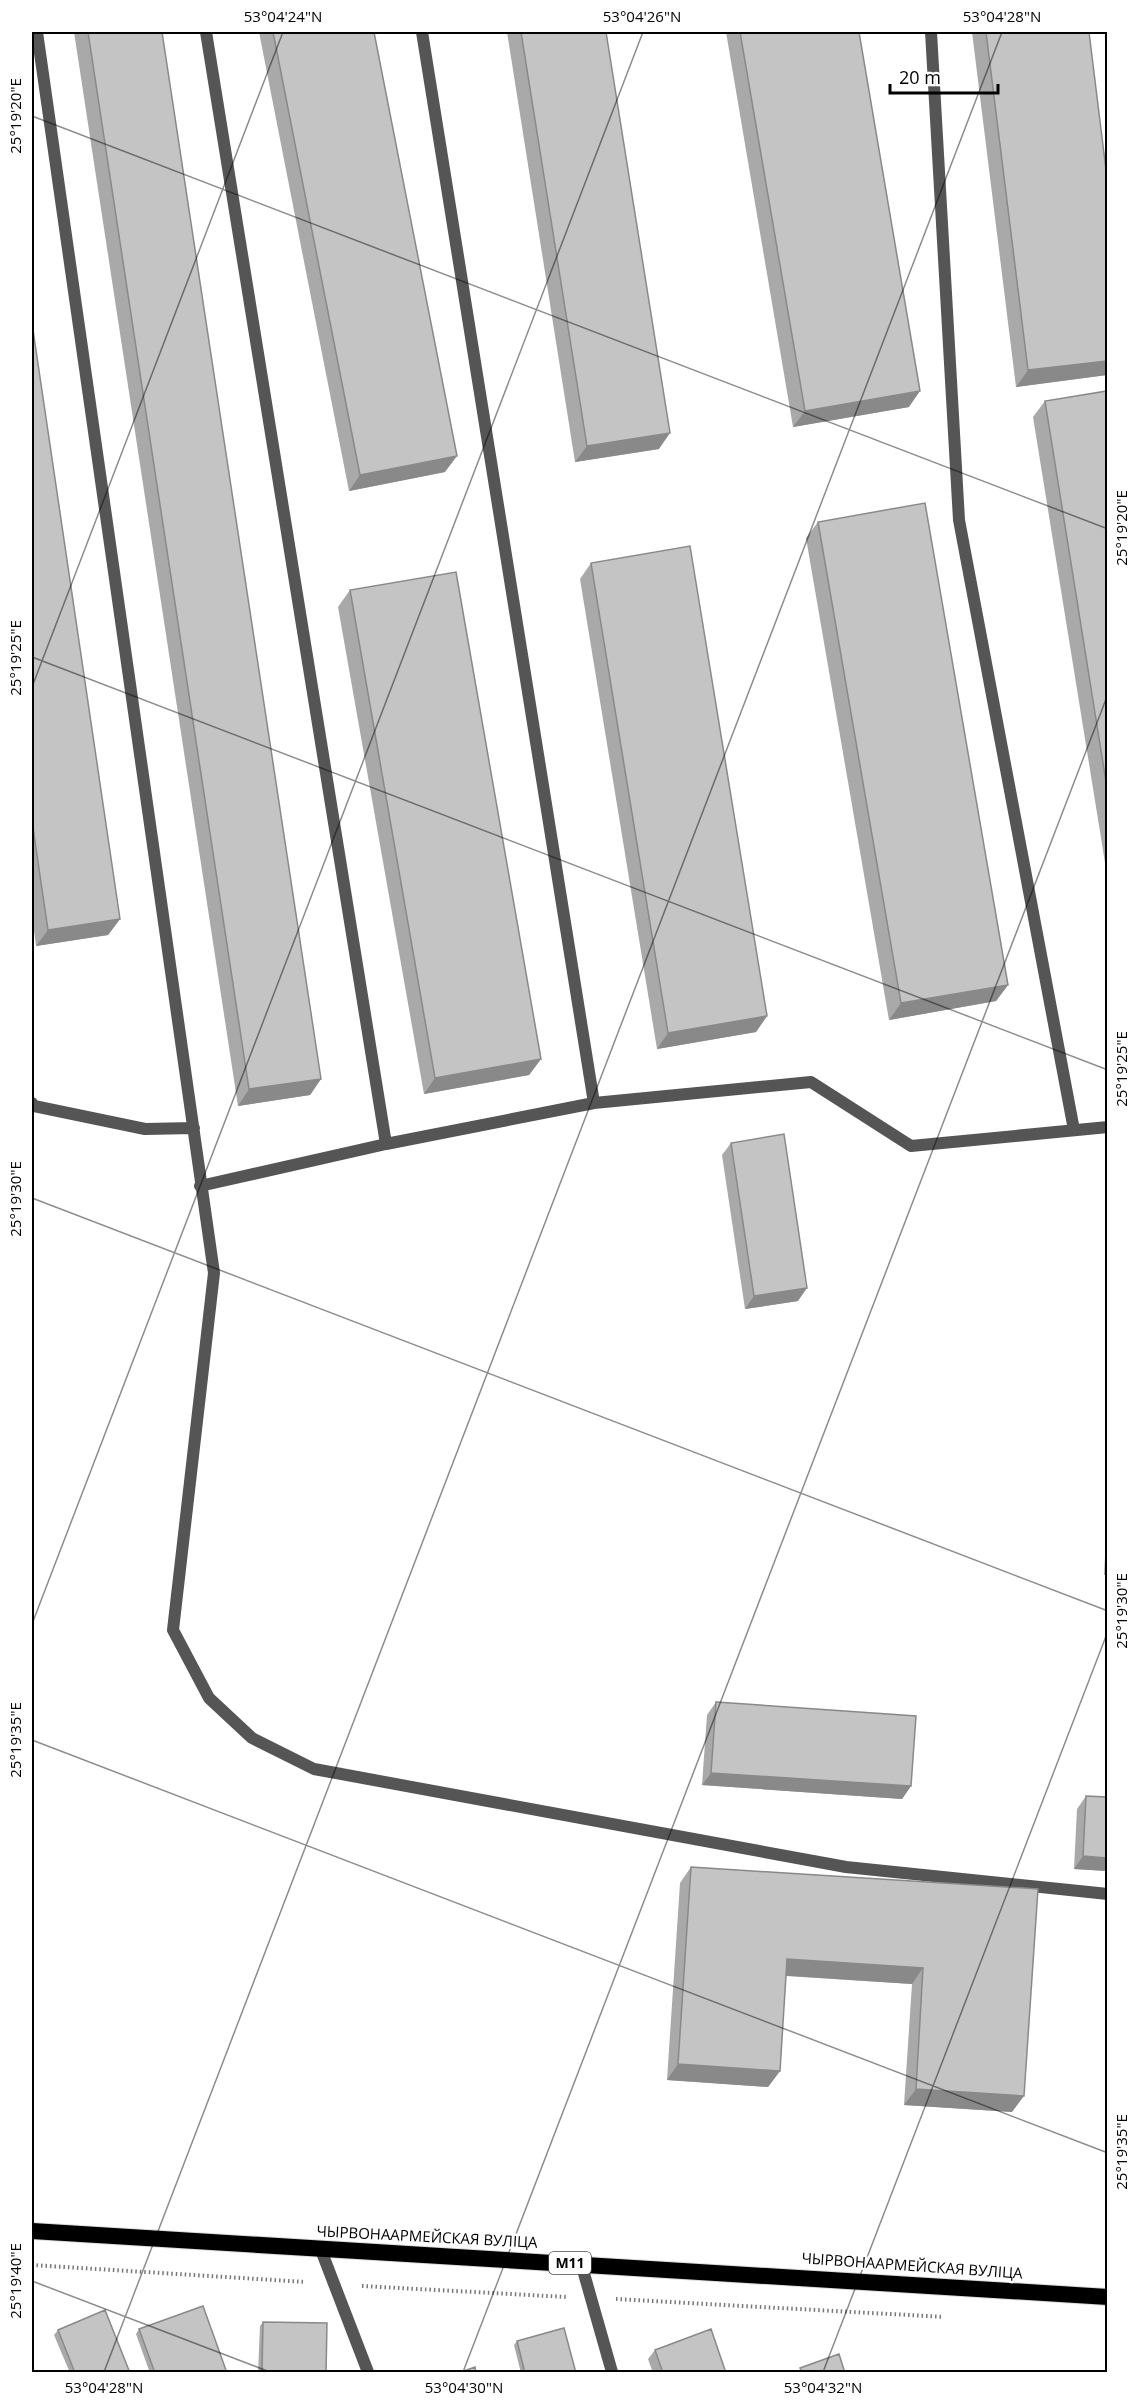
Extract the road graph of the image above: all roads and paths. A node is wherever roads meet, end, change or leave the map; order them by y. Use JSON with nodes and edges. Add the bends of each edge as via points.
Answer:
{"nodes":[{"id":1,"x":37,"y":32,"type":"edge"},
{"id":2,"x":206,"y":32,"type":"edge"},
{"id":3,"x":422,"y":32,"type":"edge"},
{"id":4,"x":931,"y":32,"type":"edge"},
{"id":5,"x":32,"y":1103,"type":"edge"},
{"id":6,"x":594,"y":1104,"type":"junction"},
{"id":7,"x":1107,"y":1127,"type":"edge"},
{"id":8,"x":194,"y":1128,"type":"junction"},
{"id":9,"x":1074,"y":1130,"type":"junction"},
{"id":10,"x":386,"y":1144,"type":"junction"},
{"id":11,"x":200,"y":1186,"type":"junction"},
{"id":12,"x":1107,"y":1894,"type":"edge"},
{"id":13,"x":32,"y":2231,"type":"edge"},
{"id":14,"x":321,"y":2250,"type":"junction"},
{"id":15,"x":581,"y":2263,"type":"junction"},
{"id":16,"x":1107,"y":2297,"type":"edge"},
{"id":17,"x":368,"y":2373,"type":"edge"},
{"id":18,"x":612,"y":2373,"type":"edge"}],
"edges":[{"from":1,"to":8,"type":"street"},
{"from":2,"to":10,"type":"street"},
{"from":3,"to":6,"type":"street"},
{"from":4,"to":9,"type":"street","via":[[959,520]]},
{"from":5,"to":8,"type":"street","via":[[145,1129]]},
{"from":6,"to":9,"type":"street","via":[[811,1082],[911,1146]]},
{"from":6,"to":10,"type":"street"},
{"from":7,"to":9,"type":"street"},
{"from":8,"to":11,"type":"street"},
{"from":10,"to":11,"type":"street"},
{"from":11,"to":12,"type":"street","via":[[214,1273],[174,1630],[209,1698],[252,1738],[314,1768],[835,1865]]},
{"from":13,"to":14,"type":"highway","name":"ЧЫРВОНААРМЕЙСКАЯ ВУЛІЦА","number":"М11"},
{"from":14,"to":15,"type":"highway","name":"ЧЫРВОНААРМЕЙСКАЯ ВУЛІЦА","number":"М11"},
{"from":14,"to":17,"type":"street"},
{"from":15,"to":16,"type":"highway","name":"ЧЫРВОНААРМЕЙСКАЯ ВУЛІЦА","number":"М11"},
{"from":15,"to":18,"type":"street"}]}
